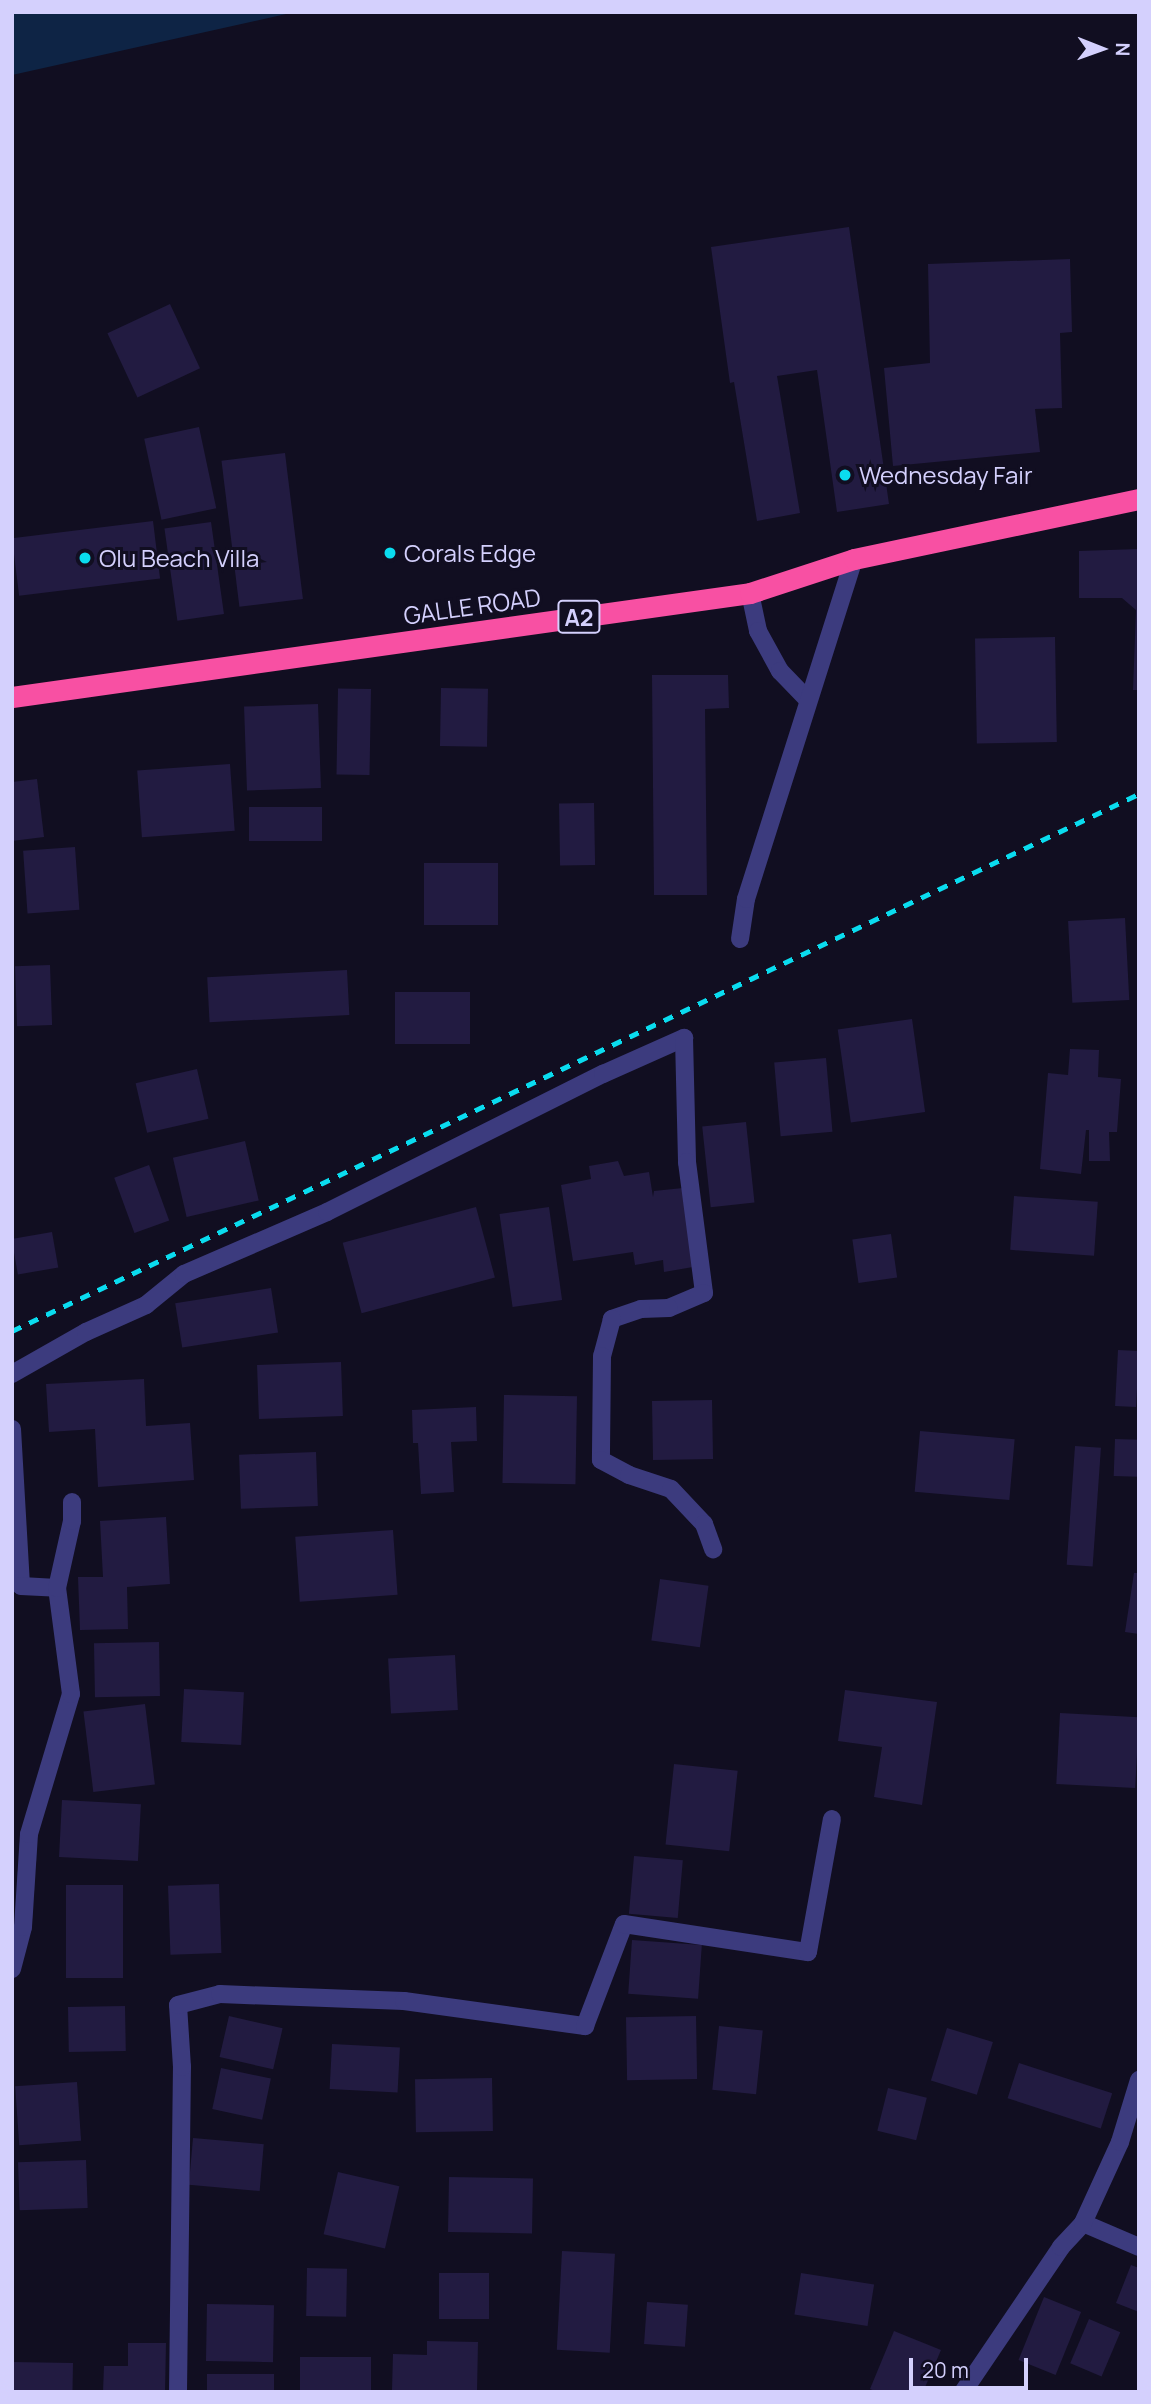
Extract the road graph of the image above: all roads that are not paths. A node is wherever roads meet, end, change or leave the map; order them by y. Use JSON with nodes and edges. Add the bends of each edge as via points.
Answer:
{"nodes":[{"id":1,"x":1139,"y":499,"type":"edge"},
{"id":2,"x":855,"y":559,"type":"junction"},
{"id":3,"x":750,"y":593,"type":"junction"},
{"id":4,"x":12,"y":697,"type":"edge"},
{"id":5,"x":808,"y":700,"type":"junction"},
{"id":6,"x":740,"y":939,"type":"dead end"},
{"id":7,"x":12,"y":1374,"type":"edge"},
{"id":8,"x":12,"y":1429,"type":"edge"},
{"id":9,"x":72,"y":1502,"type":"dead end"},
{"id":10,"x":713,"y":1549,"type":"dead end"},
{"id":11,"x":57,"y":1588,"type":"junction"},
{"id":12,"x":832,"y":1819,"type":"dead end"},
{"id":13,"x":12,"y":1969,"type":"edge"},
{"id":14,"x":1139,"y":2080,"type":"edge"},
{"id":15,"x":1083,"y":2223,"type":"junction"},
{"id":16,"x":1139,"y":2247,"type":"edge"},
{"id":17,"x":178,"y":2392,"type":"edge"},
{"id":18,"x":963,"y":2392,"type":"edge"}],
"edges":[{"from":1,"to":2,"type":"highway","name":"GALLE ROAD","number":"A2"},
{"from":2,"to":3,"type":"highway","name":"GALLE ROAD","number":"A2"},
{"from":2,"to":5,"type":"street"},
{"from":3,"to":4,"type":"highway","name":"GALLE ROAD","number":"A2"},
{"from":3,"to":5,"type":"street","via":[[758,631],[780,671]]},
{"from":5,"to":6,"type":"street","via":[[746,899]]},
{"from":7,"to":10,"type":"street","via":[[146,1305],[184,1274],[327,1212],[684,1038],[687,1162],[704,1293],[669,1308],[641,1309],[612,1320],[602,1356],[601,1460],[671,1489],[704,1524]]},
{"from":8,"to":11,"type":"street","via":[[21,1586]]},
{"from":9,"to":11,"type":"street"},
{"from":11,"to":13,"type":"street","via":[[71,1694],[29,1834],[23,1927]]},
{"from":12,"to":17,"type":"street","via":[[808,1952],[624,1924],[585,2026],[404,2001],[220,1994],[177,2005],[182,2067]]},
{"from":14,"to":15,"type":"street","via":[[1120,2142]]},
{"from":15,"to":16,"type":"street"},
{"from":15,"to":18,"type":"street","via":[[1061,2247]]}]}
